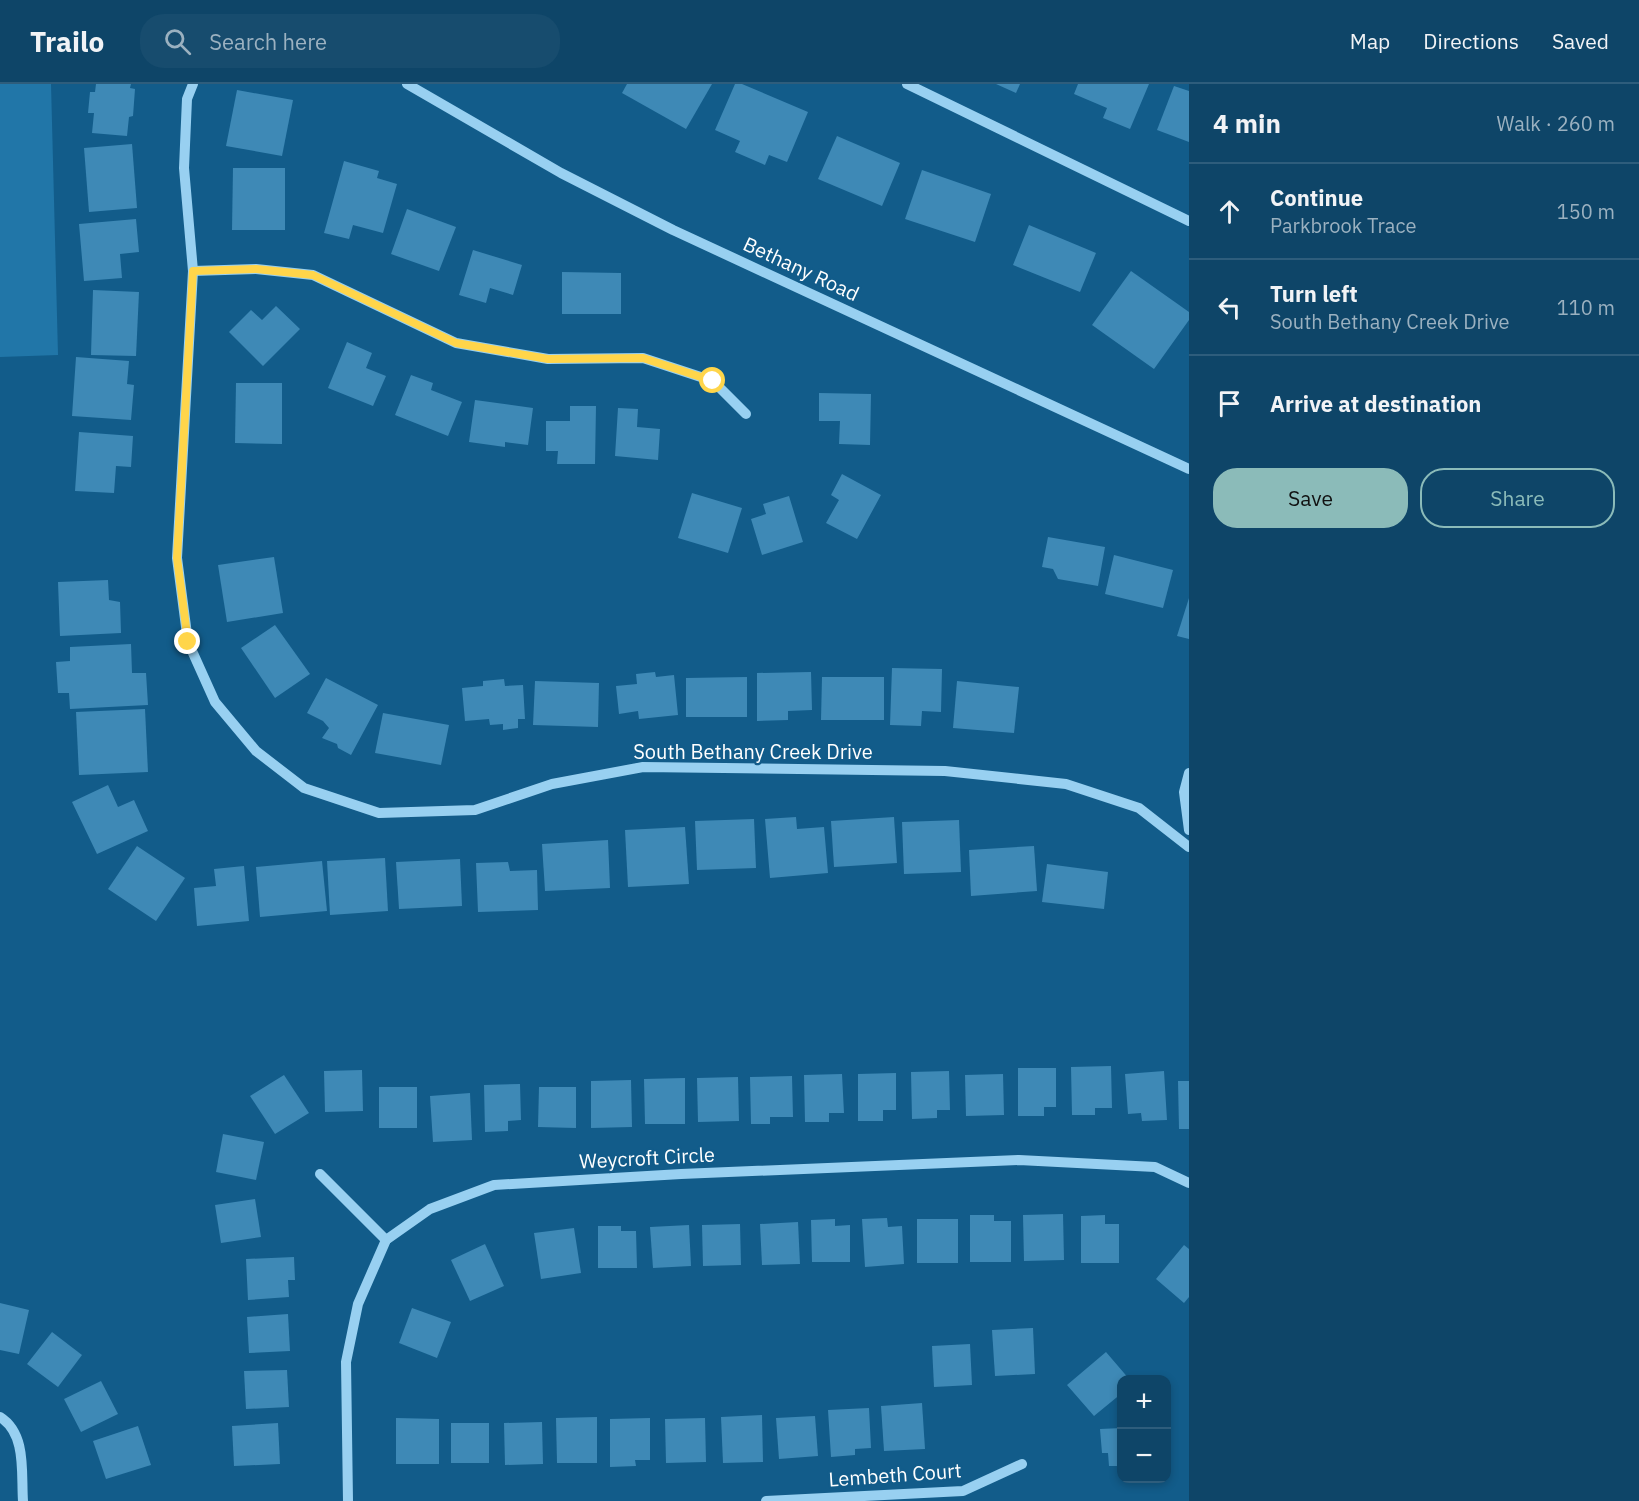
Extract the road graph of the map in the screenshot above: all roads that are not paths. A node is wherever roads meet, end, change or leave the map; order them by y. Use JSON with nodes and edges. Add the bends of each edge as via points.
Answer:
{"nodes":[{"id":1,"x":193,"y":84,"type":"edge"},
{"id":2,"x":407,"y":84,"type":"edge"},
{"id":3,"x":907,"y":84,"type":"edge"},
{"id":4,"x":1189,"y":221,"type":"edge"},
{"id":5,"x":193,"y":271,"type":"junction"},
{"id":6,"x":746,"y":414,"type":"dead end"},
{"id":7,"x":1189,"y":469,"type":"edge"},
{"id":8,"x":1189,"y":773,"type":"edge"},
{"id":9,"x":1189,"y":830,"type":"edge"},
{"id":10,"x":1189,"y":848,"type":"edge"},
{"id":11,"x":320,"y":1174,"type":"dead end"},
{"id":12,"x":1189,"y":1183,"type":"edge"},
{"id":13,"x":386,"y":1240,"type":"junction"},
{"id":14,"x":0,"y":1417,"type":"edge"},
{"id":15,"x":1022,"y":1464,"type":"dead end"},
{"id":16,"x":23,"y":1501,"type":"edge"},
{"id":17,"x":348,"y":1501,"type":"edge"},
{"id":18,"x":766,"y":1501,"type":"edge"}],
"edges":[{"from":1,"to":5,"type":"street","name":"South Bethany Creek Drive","via":[[187,99],[184,168]]},
{"from":2,"to":7,"type":"street","name":"Bethany Road","via":[[561,173],[673,230]]},
{"from":3,"to":4,"type":"street"},
{"from":5,"to":6,"type":"street","via":[[256,269],[313,275],[456,343],[548,359],[643,358],[713,381]]},
{"from":5,"to":10,"type":"street","name":"South Bethany Creek Drive","via":[[177,558],[188,642],[215,702],[256,751],[304,788],[379,813],[475,810],[552,784],[643,766],[945,771],[1066,784],[1139,808]]},
{"from":8,"to":9,"type":"street","via":[[1184,792]]},
{"from":11,"to":13,"type":"street"},
{"from":12,"to":13,"type":"street","name":"Weycroft Circle","via":[[1155,1167],[1018,1160],[494,1185],[430,1209]]},
{"from":13,"to":17,"type":"street","via":[[358,1304],[346,1362]]},
{"from":14,"to":16,"type":"street","via":[[10,1424],[19,1442]]},
{"from":15,"to":18,"type":"street","name":"Lembeth Court","via":[[963,1491]]}]}
